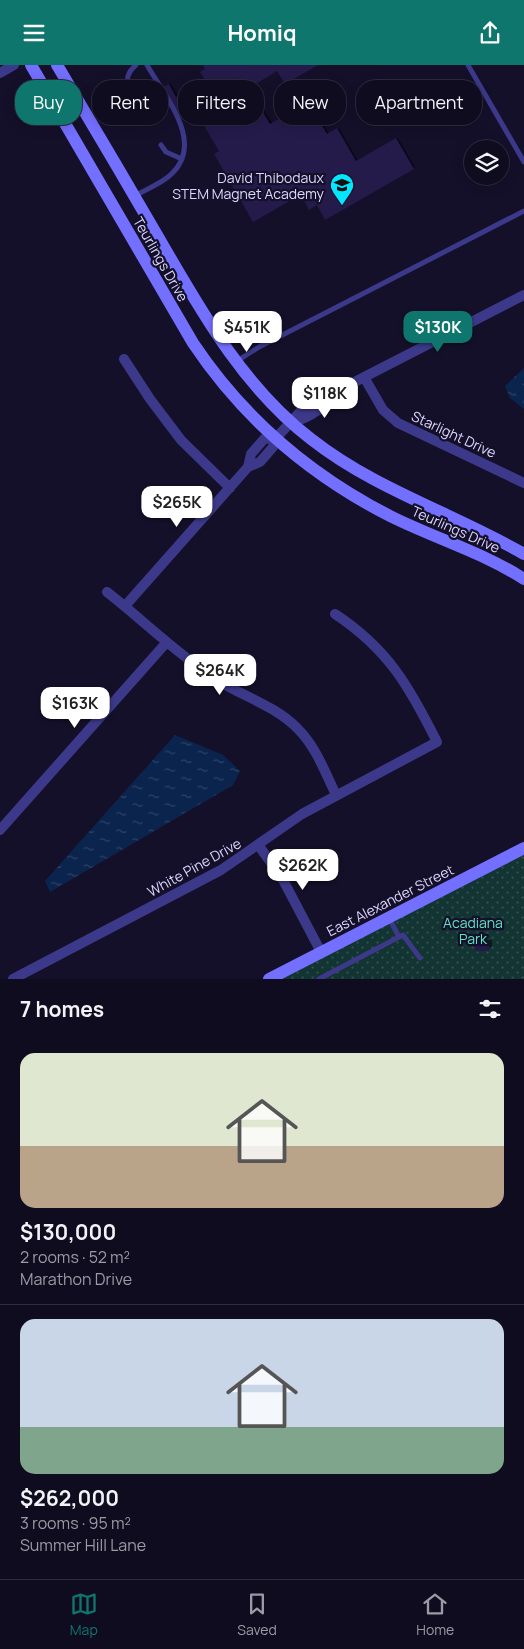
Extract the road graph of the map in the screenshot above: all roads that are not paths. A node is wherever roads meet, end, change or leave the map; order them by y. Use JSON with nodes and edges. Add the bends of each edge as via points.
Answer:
{"nodes":[{"id":1,"x":14,"y":65,"type":"edge"},
{"id":2,"x":31,"y":65,"type":"edge"},
{"id":3,"x":58,"y":65,"type":"edge"},
{"id":4,"x":136,"y":65,"type":"edge"},
{"id":5,"x":147,"y":65,"type":"edge"},
{"id":6,"x":468,"y":65,"type":"edge"},
{"id":7,"x":0,"y":73,"type":"edge"},
{"id":8,"x":127,"y":80,"type":"edge"},
{"id":9,"x":160,"y":145,"type":"dead end"},
{"id":10,"x":182,"y":159,"type":"junction"},
{"id":11,"x":524,"y":162,"type":"edge"},
{"id":12,"x":134,"y":196,"type":"junction"},
{"id":13,"x":115,"y":207,"type":"junction"},
{"id":14,"x":524,"y":211,"type":"edge"},
{"id":15,"x":524,"y":295,"type":"edge"},
{"id":16,"x":124,"y":359,"type":"dead end"},
{"id":17,"x":236,"y":362,"type":"junction"},
{"id":18,"x":364,"y":377,"type":"junction"},
{"id":19,"x":291,"y":423,"type":"junction"},
{"id":20,"x":276,"y":438,"type":"junction"},
{"id":21,"x":524,"y":483,"type":"edge"},
{"id":22,"x":230,"y":488,"type":"junction"},
{"id":23,"x":524,"y":553,"type":"edge"},
{"id":24,"x":524,"y":579,"type":"edge"},
{"id":25,"x":107,"y":592,"type":"dead end"},
{"id":26,"x":125,"y":606,"type":"junction"},
{"id":27,"x":335,"y":615,"type":"dead end"},
{"id":28,"x":166,"y":643,"type":"junction"},
{"id":29,"x":336,"y":795,"type":"junction"},
{"id":30,"x":0,"y":830,"type":"edge"},
{"id":31,"x":259,"y":846,"type":"junction"},
{"id":32,"x":524,"y":848,"type":"edge"},
{"id":33,"x":388,"y":917,"type":"junction"},
{"id":34,"x":399,"y":937,"type":"junction"},
{"id":35,"x":321,"y":952,"type":"junction"},
{"id":36,"x":420,"y":958,"type":"dead end"},
{"id":37,"x":12,"y":979,"type":"edge"},
{"id":38,"x":269,"y":979,"type":"edge"},
{"id":39,"x":319,"y":979,"type":"edge"}],
"edges":[{"from":1,"to":7,"type":"street"},
{"from":2,"to":13,"type":"street","name":"Teurlings Drive"},
{"from":3,"to":12,"type":"street","name":"Teurlings Drive"},
{"from":4,"to":8,"type":"lane"},
{"from":5,"to":10,"type":"lane","via":[[182,126],[185,141]]},
{"from":6,"to":11,"type":"lane"},
{"from":9,"to":10,"type":"lane","via":[[172,156]]},
{"from":10,"to":12,"type":"lane","via":[[168,177]]},
{"from":12,"to":13,"type":"street"},
{"from":12,"to":17,"type":"street","name":"Teurlings Drive","via":[[208,323]]},
{"from":13,"to":20,"type":"street","name":"Teurlings Drive","via":[[212,372]]},
{"from":14,"to":17,"type":"lane","via":[[259,347]]},
{"from":15,"to":18,"type":"street"},
{"from":16,"to":22,"type":"street","via":[[181,440]]},
{"from":17,"to":19,"type":"street","name":"Teurlings Drive"},
{"from":18,"to":19,"type":"street","via":[[314,400]]},
{"from":18,"to":21,"type":"street","name":"Starlight Drive","via":[[383,410],[398,423]]},
{"from":19,"to":20,"type":"street"},
{"from":19,"to":23,"type":"street","name":"Teurlings Drive","via":[[337,458],[375,481]]},
{"from":20,"to":22,"type":"street","via":[[260,463],[248,467]]},
{"from":20,"to":24,"type":"street","name":"Teurlings Drive","via":[[296,458],[355,496]]},
{"from":22,"to":26,"type":"street"},
{"from":25,"to":26,"type":"street"},
{"from":26,"to":28,"type":"street"},
{"from":27,"to":29,"type":"street","name":"White Pine Drive","via":[[373,644],[394,667],[420,707],[437,742]]},
{"from":28,"to":29,"type":"street","via":[[217,680],[275,711],[298,729],[319,759]]},
{"from":28,"to":30,"type":"street"},
{"from":29,"to":31,"type":"street","name":"White Pine Drive","via":[[302,814]]},
{"from":31,"to":35,"type":"street","via":[[279,873]]},
{"from":31,"to":37,"type":"street","name":"White Pine Drive","via":[[221,870]]},
{"from":32,"to":33,"type":"street","name":"East Alexander Street"},
{"from":33,"to":34,"type":"lane"},
{"from":33,"to":35,"type":"street","name":"East Alexander Street"},
{"from":34,"to":36,"type":"lane","via":[[403,935]]},
{"from":34,"to":39,"type":"lane"},
{"from":35,"to":38,"type":"street","name":"East Alexander Street"}]}
